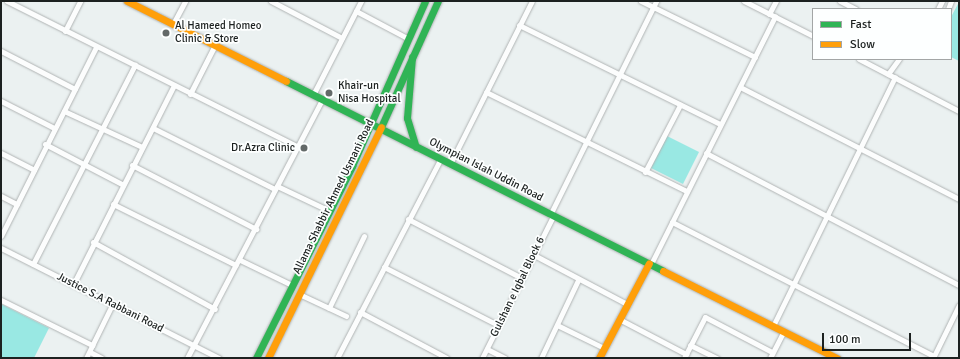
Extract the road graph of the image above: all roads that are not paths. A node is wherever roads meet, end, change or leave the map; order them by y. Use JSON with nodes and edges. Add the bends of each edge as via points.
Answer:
{"nodes":[{"id":1,"x":7,"y":1,"type":"edge"},
{"id":2,"x":80,"y":1,"type":"edge"},
{"id":3,"x":127,"y":1,"type":"edge"},
{"id":4,"x":185,"y":1,"type":"edge"},
{"id":5,"x":270,"y":1,"type":"edge"},
{"id":6,"x":361,"y":1,"type":"edge"},
{"id":7,"x":425,"y":1,"type":"edge"},
{"id":8,"x":438,"y":1,"type":"edge"},
{"id":9,"x":532,"y":1,"type":"edge"},
{"id":10,"x":641,"y":1,"type":"edge"},
{"id":11,"x":656,"y":1,"type":"edge"},
{"id":12,"x":744,"y":1,"type":"edge"},
{"id":13,"x":776,"y":1,"type":"edge"},
{"id":14,"x":840,"y":1,"type":"edge"},
{"id":15,"x":653,"y":7,"type":"junction"},
{"id":16,"x":854,"y":8,"type":"edge"},
{"id":17,"x":356,"y":11,"type":"junction"},
{"id":18,"x":769,"y":14,"type":"junction"},
{"id":19,"x":775,"y":16,"type":"junction"},
{"id":20,"x":173,"y":24,"type":"junction"},
{"id":21,"x":520,"y":25,"type":"junction"},
{"id":22,"x":65,"y":31,"type":"junction"},
{"id":23,"x":812,"y":35,"type":"edge"},
{"id":24,"x":342,"y":38,"type":"junction"},
{"id":25,"x":408,"y":38,"type":"junction"},
{"id":26,"x":215,"y":45,"type":"junction"},
{"id":27,"x":96,"y":47,"type":"junction"},
{"id":28,"x":1,"y":51,"type":"edge"},
{"id":29,"x":411,"y":53,"type":"junction"},
{"id":30,"x":755,"y":57,"type":"junction"},
{"id":31,"x":861,"y":60,"type":"edge"},
{"id":32,"x":897,"y":60,"type":"edge"},
{"id":33,"x":135,"y":65,"type":"junction"},
{"id":34,"x":888,"y":74,"type":"junction"},
{"id":35,"x":620,"y":75,"type":"junction"},
{"id":36,"x":895,"y":77,"type":"junction"},
{"id":37,"x":174,"y":85,"type":"junction"},
{"id":38,"x":740,"y":87,"type":"junction"},
{"id":39,"x":75,"y":89,"type":"junction"},
{"id":40,"x":486,"y":92,"type":"junction"},
{"id":41,"x":190,"y":94,"type":"junction"},
{"id":42,"x":313,"y":95,"type":"junction"},
{"id":43,"x":322,"y":100,"type":"junction"},
{"id":44,"x":1,"y":101,"type":"edge"},
{"id":45,"x":680,"y":105,"type":"junction"},
{"id":46,"x":64,"y":111,"type":"junction"},
{"id":47,"x":959,"y":111,"type":"edge"},
{"id":48,"x":720,"y":124,"type":"junction"},
{"id":49,"x":370,"y":125,"type":"junction"},
{"id":50,"x":54,"y":128,"type":"junction"},
{"id":51,"x":102,"y":128,"type":"junction"},
{"id":52,"x":153,"y":128,"type":"junction"},
{"id":53,"x":380,"y":130,"type":"junction"},
{"id":54,"x":585,"y":143,"type":"junction"},
{"id":55,"x":45,"y":144,"type":"junction"},
{"id":56,"x":142,"y":147,"type":"junction"},
{"id":57,"x":298,"y":147,"type":"junction"},
{"id":58,"x":416,"y":147,"type":"junction"},
{"id":59,"x":862,"y":150,"type":"junction"},
{"id":60,"x":1,"y":153,"type":"edge"},
{"id":61,"x":706,"y":153,"type":"junction"},
{"id":62,"x":440,"y":160,"type":"junction"},
{"id":63,"x":450,"y":164,"type":"junction"},
{"id":64,"x":83,"y":165,"type":"junction"},
{"id":65,"x":132,"y":165,"type":"junction"},
{"id":66,"x":34,"y":170,"type":"junction"},
{"id":67,"x":645,"y":172,"type":"junction"},
{"id":68,"x":122,"y":184,"type":"junction"},
{"id":69,"x":276,"y":187,"type":"junction"},
{"id":70,"x":686,"y":191,"type":"junction"},
{"id":71,"x":1,"y":196,"type":"edge"},
{"id":72,"x":959,"y":199,"type":"edge"},
{"id":73,"x":17,"y":204,"type":"junction"},
{"id":74,"x":113,"y":204,"type":"junction"},
{"id":75,"x":330,"y":211,"type":"junction"},
{"id":76,"x":551,"y":215,"type":"junction"},
{"id":77,"x":826,"y":218,"type":"junction"},
{"id":78,"x":408,"y":219,"type":"junction"},
{"id":79,"x":672,"y":222,"type":"junction"},
{"id":80,"x":256,"y":229,"type":"junction"},
{"id":81,"x":1,"y":236,"type":"edge"},
{"id":82,"x":364,"y":236,"type":"dead end"},
{"id":83,"x":93,"y":242,"type":"junction"},
{"id":84,"x":1,"y":248,"type":"edge"},
{"id":85,"x":534,"y":255,"type":"junction"},
{"id":86,"x":240,"y":260,"type":"junction"},
{"id":87,"x":33,"y":264,"type":"junction"},
{"id":88,"x":650,"y":264,"type":"junction"},
{"id":89,"x":236,"y":265,"type":"junction"},
{"id":90,"x":384,"y":267,"type":"junction"},
{"id":91,"x":522,"y":278,"type":"junction"},
{"id":92,"x":578,"y":280,"type":"junction"},
{"id":93,"x":73,"y":285,"type":"junction"},
{"id":94,"x":292,"y":285,"type":"junction"},
{"id":95,"x":959,"y":285,"type":"edge"},
{"id":96,"x":794,"y":286,"type":"junction"},
{"id":97,"x":299,"y":294,"type":"junction"},
{"id":98,"x":1,"y":300,"type":"edge"},
{"id":99,"x":628,"y":304,"type":"junction"},
{"id":100,"x":112,"y":305,"type":"junction"},
{"id":101,"x":959,"y":305,"type":"edge"},
{"id":102,"x":329,"y":308,"type":"junction"},
{"id":103,"x":215,"y":309,"type":"junction"},
{"id":104,"x":360,"y":312,"type":"junction"},
{"id":105,"x":346,"y":316,"type":"dead end"},
{"id":106,"x":619,"y":319,"type":"junction"},
{"id":107,"x":498,"y":324,"type":"junction"},
{"id":108,"x":557,"y":325,"type":"junction"},
{"id":109,"x":773,"y":326,"type":"junction"},
{"id":110,"x":784,"y":331,"type":"junction"},
{"id":111,"x":92,"y":345,"type":"junction"},
{"id":112,"x":194,"y":345,"type":"junction"},
{"id":113,"x":690,"y":345,"type":"junction"},
{"id":114,"x":604,"y":348,"type":"junction"},
{"id":115,"x":487,"y":349,"type":"junction"},
{"id":116,"x":90,"y":352,"type":"junction"},
{"id":117,"x":772,"y":352,"type":"junction"},
{"id":118,"x":685,"y":356,"type":"edge"},
{"id":119,"x":933,"y":357,"type":"edge"},
{"id":120,"x":86,"y":358,"type":"edge"},
{"id":121,"x":102,"y":358,"type":"edge"},
{"id":122,"x":186,"y":358,"type":"edge"},
{"id":123,"x":219,"y":358,"type":"edge"},
{"id":124,"x":256,"y":358,"type":"edge"},
{"id":125,"x":268,"y":358,"type":"edge"},
{"id":126,"x":337,"y":358,"type":"edge"},
{"id":127,"x":447,"y":358,"type":"edge"},
{"id":128,"x":482,"y":358,"type":"edge"},
{"id":129,"x":505,"y":358,"type":"edge"},
{"id":130,"x":541,"y":358,"type":"edge"},
{"id":131,"x":599,"y":358,"type":"edge"},
{"id":132,"x":716,"y":358,"type":"edge"},
{"id":133,"x":770,"y":358,"type":"edge"},
{"id":134,"x":837,"y":358,"type":"edge"}],
"edges":[{"from":1,"to":22,"type":"street"},
{"from":2,"to":22,"type":"street"},
{"from":3,"to":20,"type":"street","name":"Olympian Islah Uddin Road"},
{"from":4,"to":20,"type":"street"},
{"from":5,"to":24,"type":"street"},
{"from":6,"to":17,"type":"street"},
{"from":7,"to":25,"type":"street","name":"Allama Shabbir Ahmed Usmani Road"},
{"from":8,"to":29,"type":"street","name":"Allama Shabbir Ahmed Usmani Road"},
{"from":9,"to":21,"type":"street"},
{"from":10,"to":15,"type":"street"},
{"from":11,"to":15,"type":"street","name":"Gulshan e Iqbal Block 6"},
{"from":12,"to":18,"type":"street"},
{"from":13,"to":18,"type":"street"},
{"from":14,"to":16,"type":"street"},
{"from":15,"to":30,"type":"street"},
{"from":15,"to":35,"type":"street","name":"Gulshan e Iqbal Block 6"},
{"from":17,"to":24,"type":"street"},
{"from":17,"to":25,"type":"street"},
{"from":18,"to":19,"type":"street"},
{"from":19,"to":23,"type":"street"},
{"from":19,"to":30,"type":"street"},
{"from":20,"to":26,"type":"street","name":"Olympian Islah Uddin Road"},
{"from":21,"to":35,"type":"street"},
{"from":21,"to":40,"type":"street"},
{"from":22,"to":27,"type":"street"},
{"from":24,"to":42,"type":"street"},
{"from":25,"to":49,"type":"street","name":"Allama Shabbir Ahmed Usmani Road"},
{"from":26,"to":41,"type":"street"},
{"from":26,"to":42,"type":"street","name":"Olympian Islah Uddin Road"},
{"from":27,"to":33,"type":"street"},
{"from":27,"to":39,"type":"street"},
{"from":28,"to":39,"type":"street"},
{"from":29,"to":53,"type":"street","name":"Allama Shabbir Ahmed Usmani Road"},
{"from":29,"to":58,"type":"street","via":[[407,118]]},
{"from":30,"to":38,"type":"street"},
{"from":31,"to":34,"type":"street"},
{"from":32,"to":34,"type":"street"},
{"from":33,"to":37,"type":"street"},
{"from":33,"to":51,"type":"street"},
{"from":34,"to":36,"type":"street"},
{"from":35,"to":45,"type":"street"},
{"from":35,"to":54,"type":"street","name":"Gulshan e Iqbal Block 6"},
{"from":36,"to":47,"type":"street"},
{"from":36,"to":59,"type":"street"},
{"from":37,"to":41,"type":"street"},
{"from":37,"to":52,"type":"street"},
{"from":38,"to":48,"type":"street"},
{"from":38,"to":59,"type":"street"},
{"from":39,"to":46,"type":"street"},
{"from":40,"to":54,"type":"street"},
{"from":40,"to":63,"type":"street"},
{"from":41,"to":57,"type":"street"},
{"from":42,"to":43,"type":"street","name":"Olympian Islah Uddin Road"},
{"from":43,"to":49,"type":"street","name":"Olympian Islah Uddin Road"},
{"from":43,"to":57,"type":"street"},
{"from":44,"to":50,"type":"street"},
{"from":45,"to":48,"type":"street"},
{"from":45,"to":67,"type":"street"},
{"from":46,"to":50,"type":"street"},
{"from":46,"to":51,"type":"street"},
{"from":48,"to":61,"type":"street"},
{"from":49,"to":53,"type":"street","name":"Olympian Islah Uddin Road"},
{"from":49,"to":75,"type":"street","name":"Allama Shabbir Ahmed Usmani Road"},
{"from":50,"to":55,"type":"street"},
{"from":51,"to":56,"type":"street"},
{"from":51,"to":64,"type":"street"},
{"from":52,"to":56,"type":"street"},
{"from":52,"to":69,"type":"street"},
{"from":53,"to":58,"type":"street","name":"Olympian Islah Uddin Road"},
{"from":53,"to":97,"type":"street","name":"Allama Shabbir Ahmed Usmani Road"},
{"from":54,"to":67,"type":"street"},
{"from":54,"to":76,"type":"street","name":"Gulshan e Iqbal Block 6"},
{"from":55,"to":64,"type":"street"},
{"from":55,"to":66,"type":"street"},
{"from":56,"to":65,"type":"street"},
{"from":57,"to":69,"type":"street"},
{"from":58,"to":62,"type":"street","name":"Olympian Islah Uddin Road"},
{"from":59,"to":72,"type":"street"},
{"from":59,"to":77,"type":"street"},
{"from":60,"to":66,"type":"street"},
{"from":61,"to":70,"type":"street"},
{"from":61,"to":77,"type":"street"},
{"from":62,"to":63,"type":"street","name":"Olympian Islah Uddin Road"},
{"from":62,"to":78,"type":"street"},
{"from":63,"to":76,"type":"street","name":"Olympian Islah Uddin Road"},
{"from":64,"to":68,"type":"street"},
{"from":64,"to":87,"type":"street"},
{"from":65,"to":68,"type":"street"},
{"from":65,"to":80,"type":"street"},
{"from":66,"to":73,"type":"street"},
{"from":67,"to":70,"type":"street"},
{"from":68,"to":74,"type":"street"},
{"from":69,"to":75,"type":"street"},
{"from":69,"to":80,"type":"street"},
{"from":70,"to":79,"type":"street"},
{"from":71,"to":73,"type":"street"},
{"from":73,"to":81,"type":"street"},
{"from":74,"to":83,"type":"street"},
{"from":74,"to":89,"type":"street"},
{"from":75,"to":94,"type":"street","name":"Allama Shabbir Ahmed Usmani Road"},
{"from":76,"to":85,"type":"street","name":"Gulshan e Iqbal Block 6"},
{"from":76,"to":88,"type":"street","name":"Olympian Islah Uddin Road"},
{"from":77,"to":95,"type":"street"},
{"from":77,"to":96,"type":"street"},
{"from":78,"to":90,"type":"street"},
{"from":78,"to":91,"type":"street"},
{"from":79,"to":88,"type":"street"},
{"from":79,"to":96,"type":"street"},
{"from":80,"to":86,"type":"street"},
{"from":82,"to":102,"type":"street"},
{"from":83,"to":93,"type":"street"},
{"from":83,"to":103,"type":"street"},
{"from":84,"to":87,"type":"street","name":"Justice S.A Rabbani Road"},
{"from":85,"to":91,"type":"street","name":"Gulshan e Iqbal Block 6"},
{"from":85,"to":92,"type":"street"},
{"from":86,"to":89,"type":"street"},
{"from":86,"to":94,"type":"street"},
{"from":87,"to":93,"type":"street","name":"Justice S.A Rabbani Road"},
{"from":88,"to":99,"type":"street"},
{"from":88,"to":109,"type":"street","name":"Olympian Islah Uddin Road"},
{"from":89,"to":103,"type":"street"},
{"from":90,"to":104,"type":"street"},
{"from":90,"to":107,"type":"street"},
{"from":91,"to":107,"type":"street","name":"Gulshan e Iqbal Block 6"},
{"from":92,"to":99,"type":"street"},
{"from":92,"to":108,"type":"street"},
{"from":93,"to":100,"type":"street","name":"Justice S.A Rabbani Road"},
{"from":94,"to":124,"type":"street","name":"Allama Shabbir Ahmed Usmani Road"},
{"from":96,"to":109,"type":"street"},
{"from":96,"to":119,"type":"street"},
{"from":97,"to":102,"type":"street"},
{"from":97,"to":125,"type":"street","name":"Allama Shabbir Ahmed Usmani Road"},
{"from":98,"to":111,"type":"street"},
{"from":99,"to":106,"type":"street"},
{"from":100,"to":111,"type":"street"},
{"from":100,"to":112,"type":"street","name":"Justice S.A Rabbani Road"},
{"from":101,"to":119,"type":"street"},
{"from":102,"to":105,"type":"street"},
{"from":103,"to":112,"type":"street"},
{"from":104,"to":126,"type":"street"},
{"from":104,"to":127,"type":"street"},
{"from":106,"to":114,"type":"street"},
{"from":106,"to":118,"type":"street"},
{"from":107,"to":115,"type":"street","name":"Gulshan e Iqbal Block 6"},
{"from":108,"to":114,"type":"street"},
{"from":108,"to":130,"type":"street"},
{"from":109,"to":110,"type":"street","name":"Olympian Islah Uddin Road"},
{"from":110,"to":117,"type":"street"},
{"from":110,"to":134,"type":"street","name":"Olympian Islah Uddin Road"},
{"from":111,"to":116,"type":"street"},
{"from":112,"to":122,"type":"street"},
{"from":112,"to":123,"type":"street","name":"Justice S.A Rabbani Road"},
{"from":113,"to":117,"type":"street","via":[[705,317]]},
{"from":113,"to":118,"type":"street"},
{"from":113,"to":132,"type":"street"},
{"from":114,"to":131,"type":"street"},
{"from":115,"to":128,"type":"street","name":"Gulshan e Iqbal Block 6"},
{"from":115,"to":129,"type":"street"},
{"from":116,"to":120,"type":"street"},
{"from":116,"to":121,"type":"street"},
{"from":117,"to":133,"type":"street"}]}
